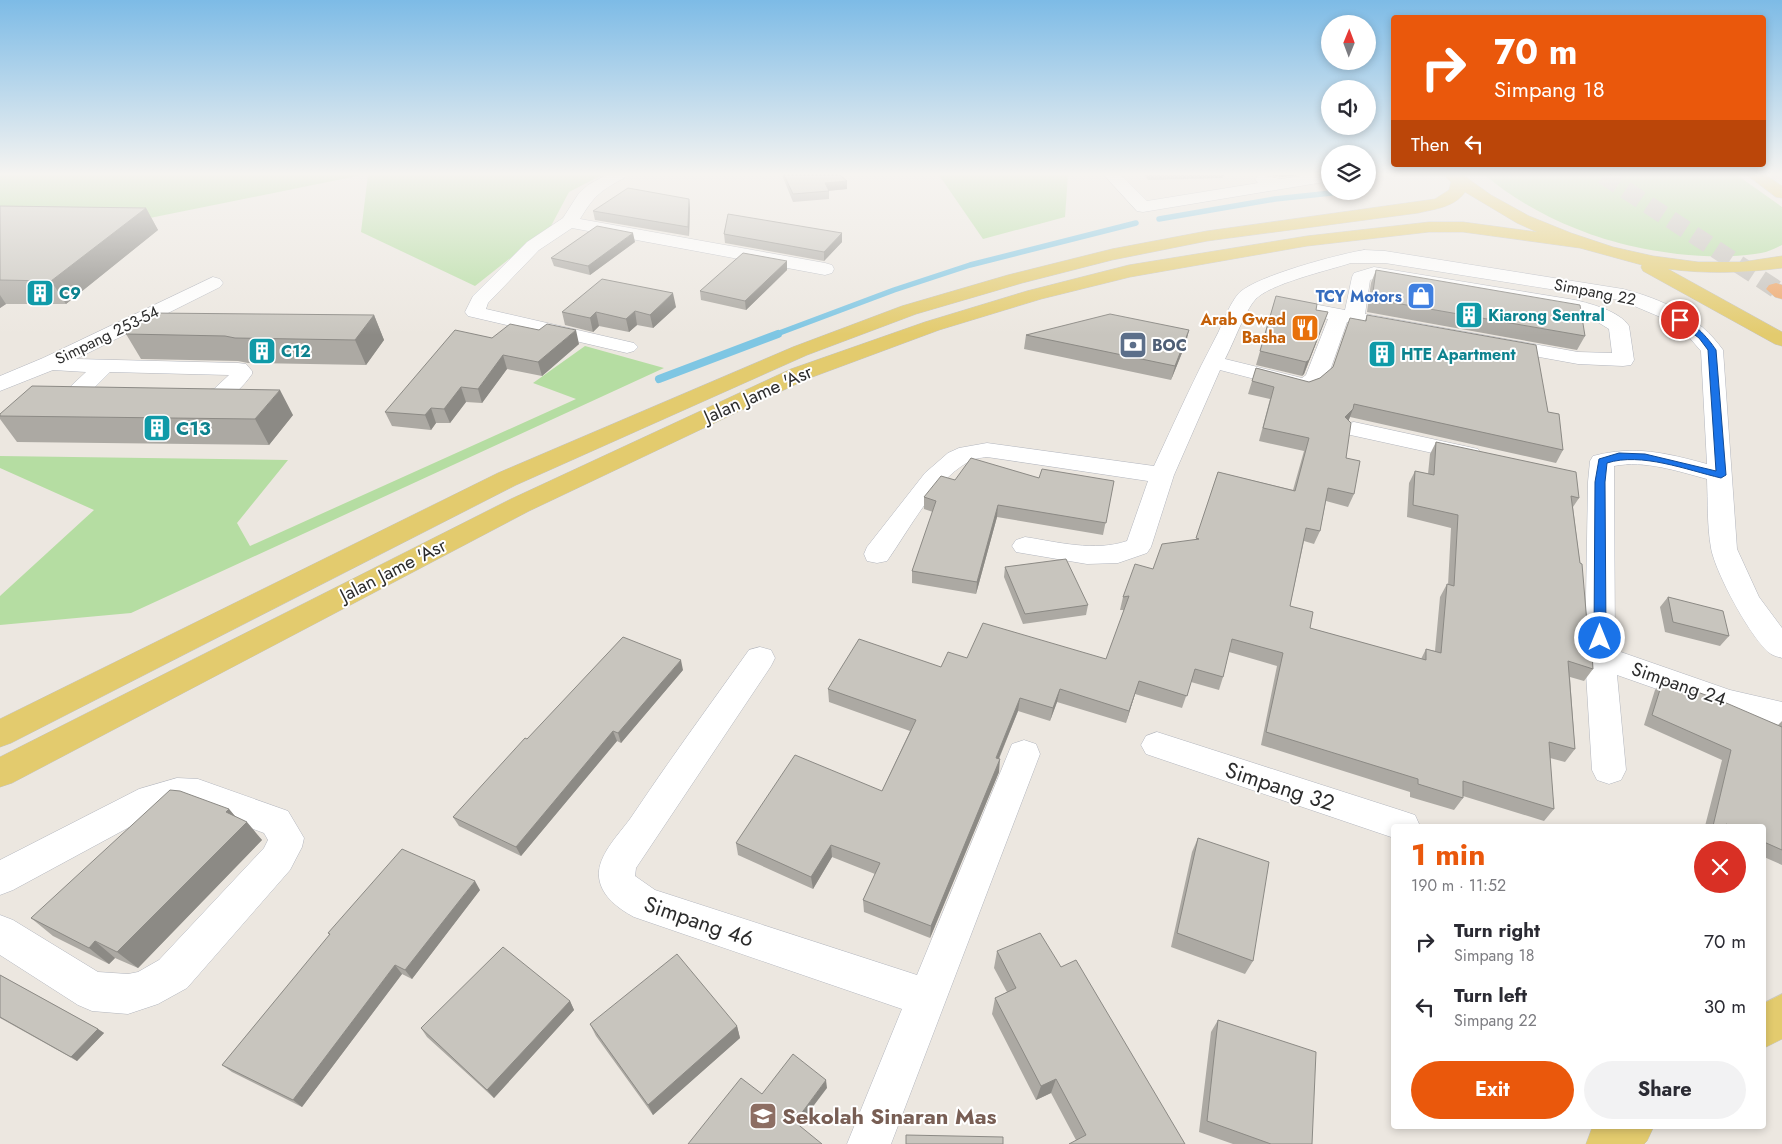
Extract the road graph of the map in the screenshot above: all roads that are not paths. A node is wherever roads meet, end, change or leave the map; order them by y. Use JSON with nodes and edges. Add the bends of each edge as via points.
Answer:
{"nodes":[{"id":1,"x":560,"y":228,"type":"edge"},
{"id":2,"x":604,"y":228,"type":"edge"},
{"id":3,"x":1266,"y":228,"type":"edge"},
{"id":4,"x":1424,"y":228,"type":"edge"},
{"id":5,"x":1473,"y":228,"type":"edge"},
{"id":6,"x":1546,"y":228,"type":"edge"},
{"id":7,"x":1580,"y":243,"type":"junction"},
{"id":8,"x":1628,"y":256,"type":"junction"},
{"id":9,"x":1782,"y":262,"type":"edge"},
{"id":10,"x":825,"y":269,"type":"dead end"},
{"id":11,"x":1416,"y":270,"type":"junction"},
{"id":12,"x":213,"y":283,"type":"dead end"},
{"id":13,"x":1246,"y":297,"type":"junction"},
{"id":14,"x":1782,"y":340,"type":"edge"},
{"id":15,"x":627,"y":347,"type":"dead end"},
{"id":16,"x":1213,"y":362,"type":"junction"},
{"id":17,"x":50,"y":363,"type":"junction"},
{"id":18,"x":104,"y":366,"type":"junction"},
{"id":19,"x":0,"y":384,"type":"edge"},
{"id":20,"x":128,"y":398,"type":"edge"},
{"id":21,"x":176,"y":398,"type":"edge"},
{"id":22,"x":1354,"y":429,"type":"edge"},
{"id":23,"x":1487,"y":458,"type":"edge"},
{"id":24,"x":1162,"y":475,"type":"junction"},
{"id":25,"x":1721,"y":475,"type":"junction"},
{"id":26,"x":1025,"y":546,"type":"dead end"},
{"id":27,"x":877,"y":554,"type":"dead end"},
{"id":28,"x":1782,"y":647,"type":"edge"},
{"id":29,"x":1600,"y":657,"type":"junction"},
{"id":30,"x":760,"y":658,"type":"dead end"},
{"id":31,"x":1782,"y":715,"type":"edge"},
{"id":32,"x":0,"y":734,"type":"edge"},
{"id":33,"x":1157,"y":745,"type":"dead end"},
{"id":34,"x":1024,"y":754,"type":"dead end"},
{"id":35,"x":1609,"y":770,"type":"dead end"},
{"id":36,"x":0,"y":773,"type":"edge"},
{"id":37,"x":1397,"y":824,"type":"edge"},
{"id":38,"x":0,"y":878,"type":"edge"},
{"id":39,"x":0,"y":933,"type":"edge"},
{"id":40,"x":927,"y":998,"type":"junction"},
{"id":41,"x":1782,"y":1014,"type":"edge"},
{"id":42,"x":1766,"y":1026,"type":"edge"},
{"id":43,"x":1628,"y":1129,"type":"edge"},
{"id":44,"x":869,"y":1144,"type":"edge"},
{"id":45,"x":1608,"y":1144,"type":"edge"}],
"edges":[{"from":1,"to":15,"type":"street","via":[[534,246],[480,300],[475,312]]},
{"from":2,"to":10,"type":"street"},
{"from":3,"to":32,"type":"main road","name":"Jalan Jame 'Asr","via":[[1207,236],[1112,255],[1014,279],[909,310],[800,352],[507,479]]},
{"from":4,"to":36,"type":"main road","name":"Jalan Jame 'Asr","via":[[1307,241],[1129,271],[932,326],[799,374],[520,505]]},
{"from":5,"to":7,"type":"main road","name":"Jalan Jame 'Asr"},
{"from":6,"to":7,"type":"main road"},
{"from":7,"to":8,"type":"main road"},
{"from":8,"to":9,"type":"main road","via":[[1710,268]]},
{"from":8,"to":14,"type":"main road"},
{"from":11,"to":11,"type":"street","via":[[1361,277],[1354,318],[1578,358],[1623,360],[1619,326],[1598,314]]},
{"from":11,"to":13,"type":"street","name":"Simpang 22","via":[[1364,256],[1348,258],[1271,282]]},
{"from":11,"to":25,"type":"street","name":"Simpang 22","via":[[1623,295],[1668,312],[1702,336],[1712,350]]},
{"from":12,"to":17,"type":"street","name":"Simpang 253-54"},
{"from":13,"to":16,"type":"street"},
{"from":13,"to":16,"type":"street","via":[[1340,315],[1316,379],[1305,385]]},
{"from":16,"to":24,"type":"street"},
{"from":17,"to":18,"type":"street"},
{"from":17,"to":19,"type":"street","name":"Simpang 253-54"},
{"from":18,"to":20,"type":"street","via":[[78,395]]},
{"from":18,"to":21,"type":"street","via":[[241,371],[222,395]]},
{"from":22,"to":23,"type":"street"},
{"from":24,"to":26,"type":"street","via":[[1138,546],[1118,554],[1087,555]]},
{"from":24,"to":27,"type":"street","via":[[987,450],[972,451],[958,457],[931,482]]},
{"from":25,"to":28,"type":"street","name":"Simpang 22","via":[[1724,549],[1749,605]]},
{"from":25,"to":29,"type":"street","via":[[1645,457],[1619,456],[1602,461],[1591,480]]},
{"from":29,"to":31,"type":"street","name":"Simpang 24","via":[[1728,702]]},
{"from":29,"to":35,"type":"street"},
{"from":30,"to":40,"type":"street","name":"Simpang 46","via":[[624,857],[617,870],[619,884],[628,895],[647,905]]},
{"from":33,"to":37,"type":"street","name":"Simpang 32"},
{"from":34,"to":40,"type":"street"},
{"from":38,"to":39,"type":"street","via":[[152,799],[177,792],[198,794],[276,822],[286,838],[276,859],[173,974],[144,990],[128,994],[92,990]]},
{"from":40,"to":44,"type":"street"},
{"from":41,"to":42,"type":"main road"},
{"from":43,"to":45,"type":"main road"}]}
